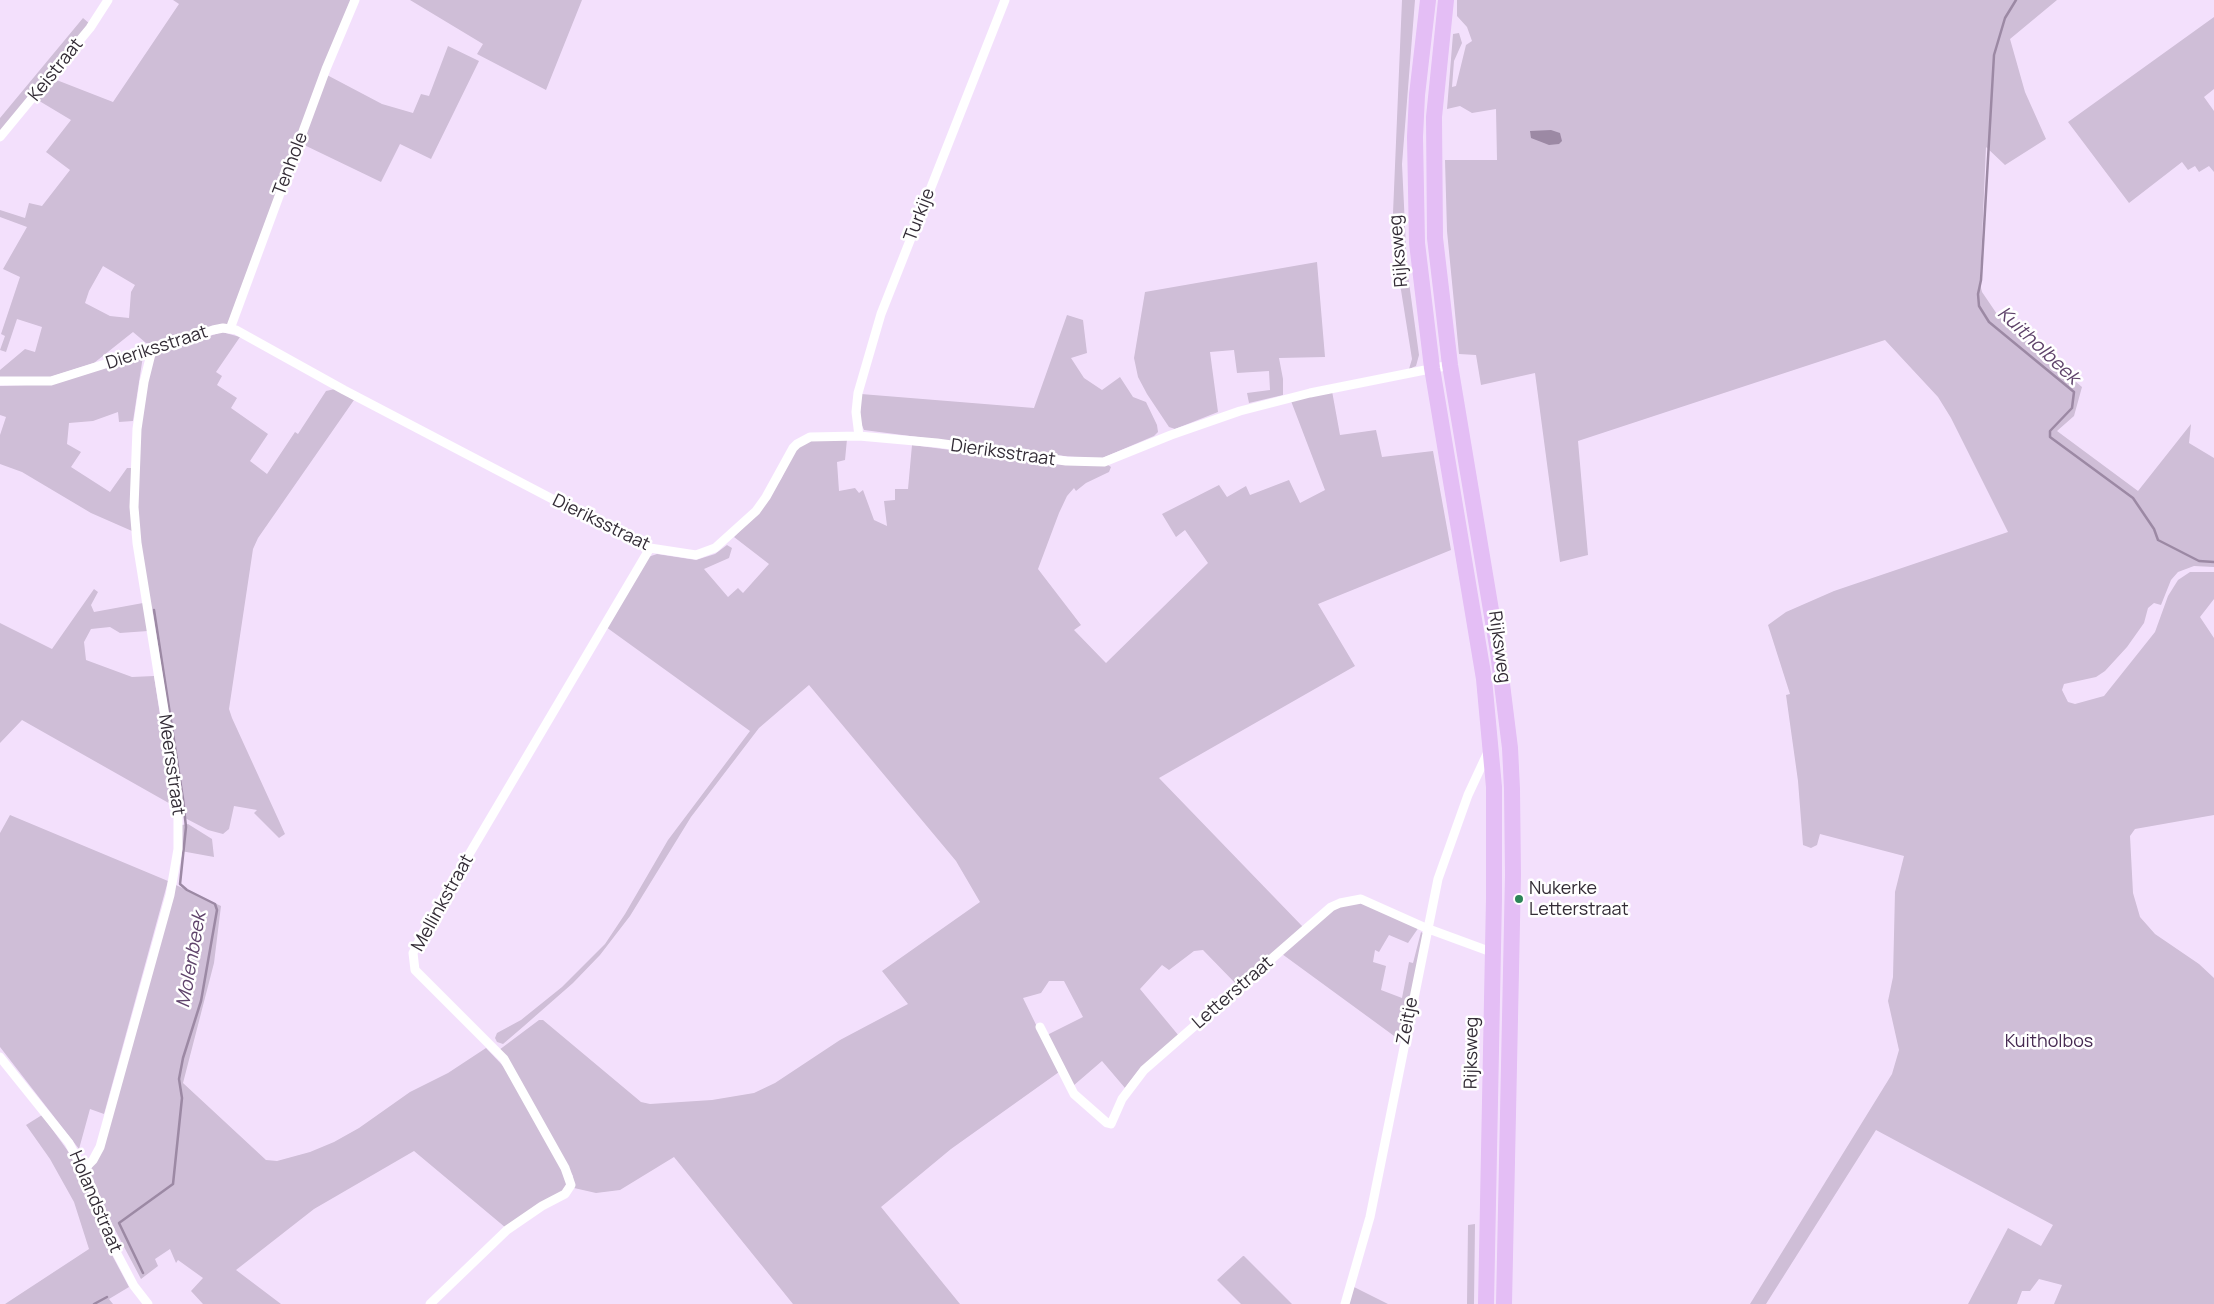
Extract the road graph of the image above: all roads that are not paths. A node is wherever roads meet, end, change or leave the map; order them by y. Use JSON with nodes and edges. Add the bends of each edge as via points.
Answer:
{"nodes":[{"id":1,"x":108,"y":0,"type":"edge"},
{"id":2,"x":354,"y":0,"type":"edge"},
{"id":3,"x":1005,"y":0,"type":"edge"},
{"id":4,"x":1428,"y":0,"type":"edge"},
{"id":5,"x":1446,"y":0,"type":"edge"},
{"id":6,"x":0,"y":137,"type":"edge"},
{"id":7,"x":230,"y":329,"type":"junction"},
{"id":8,"x":152,"y":350,"type":"junction"},
{"id":9,"x":1450,"y":365,"type":"junction"},
{"id":10,"x":1432,"y":368,"type":"junction"},
{"id":11,"x":0,"y":381,"type":"edge"},
{"id":12,"x":859,"y":436,"type":"junction"},
{"id":13,"x":650,"y":548,"type":"junction"},
{"id":14,"x":1491,"y":745,"type":"junction"},
{"id":15,"x":1426,"y":928,"type":"junction"},
{"id":16,"x":1494,"y":953,"type":"junction"},
{"id":17,"x":1040,"y":1026,"type":"dead end"},
{"id":18,"x":0,"y":1058,"type":"edge"},
{"id":19,"x":84,"y":1169,"type":"junction"},
{"id":20,"x":148,"y":1304,"type":"edge"},
{"id":21,"x":430,"y":1304,"type":"edge"},
{"id":22,"x":1345,"y":1304,"type":"edge"},
{"id":23,"x":1486,"y":1304,"type":"edge"},
{"id":24,"x":1504,"y":1304,"type":"edge"}],
"edges":[{"from":1,"to":6,"type":"street","name":"Keistraat","via":[[90,28]]},
{"from":2,"to":7,"type":"street","name":"Tenhole"},
{"from":3,"to":12,"type":"street","name":"Turkije","via":[[881,314],[858,394]]},
{"from":4,"to":10,"type":"highway","name":"Rijksweg","via":[[1417,95],[1414,173],[1419,259]]},
{"from":5,"to":9,"type":"highway","name":"Rijksweg","via":[[1434,117],[1434,196]]},
{"from":7,"to":8,"type":"street","name":"Dieriksstraat","via":[[213,330]]},
{"from":7,"to":13,"type":"street","name":"Dieriksstraat"},
{"from":8,"to":11,"type":"street","name":"Dieriksstraat","via":[[51,381]]},
{"from":8,"to":19,"type":"street","name":"Meersstraat","via":[[137,429],[134,507],[178,796],[178,849],[170,895],[100,1147]]},
{"from":9,"to":10,"type":"street","name":"Dieriksstraat"},
{"from":9,"to":24,"type":"highway","name":"Rijksweg","via":[[1498,652],[1510,748],[1512,904]]},
{"from":10,"to":12,"type":"street","name":"Dieriksstraat","via":[[1240,411],[1104,462],[1066,461]]},
{"from":10,"to":14,"type":"highway","name":"Rijksweg","via":[[1474,613]]},
{"from":12,"to":13,"type":"street","name":"Dieriksstraat","via":[[818,436],[797,444],[756,511],[715,548],[696,555]]},
{"from":13,"to":21,"type":"street","name":"Mellinkstraat","via":[[413,953],[415,970],[504,1059],[571,1182],[565,1194],[507,1230]]},
{"from":14,"to":15,"type":"street","name":"Zeitje","via":[[1468,795],[1438,879]]},
{"from":14,"to":16,"type":"highway","name":"Rijksweg","via":[[1495,840]]},
{"from":15,"to":16,"type":"street","name":"Letterstraat"},
{"from":15,"to":17,"type":"street","name":"Letterstraat","via":[[1362,899],[1345,900],[1332,907],[1144,1070],[1129,1087],[1111,1124],[1074,1094]]},
{"from":15,"to":22,"type":"street","name":"Zeitje","via":[[1372,1208]]},
{"from":16,"to":23,"type":"highway","name":"Rijksweg"},
{"from":18,"to":19,"type":"street","name":"Holandstraat","via":[[69,1142]]},
{"from":19,"to":20,"type":"street","name":"Holandstraat","via":[[114,1248],[134,1286]]}]}
